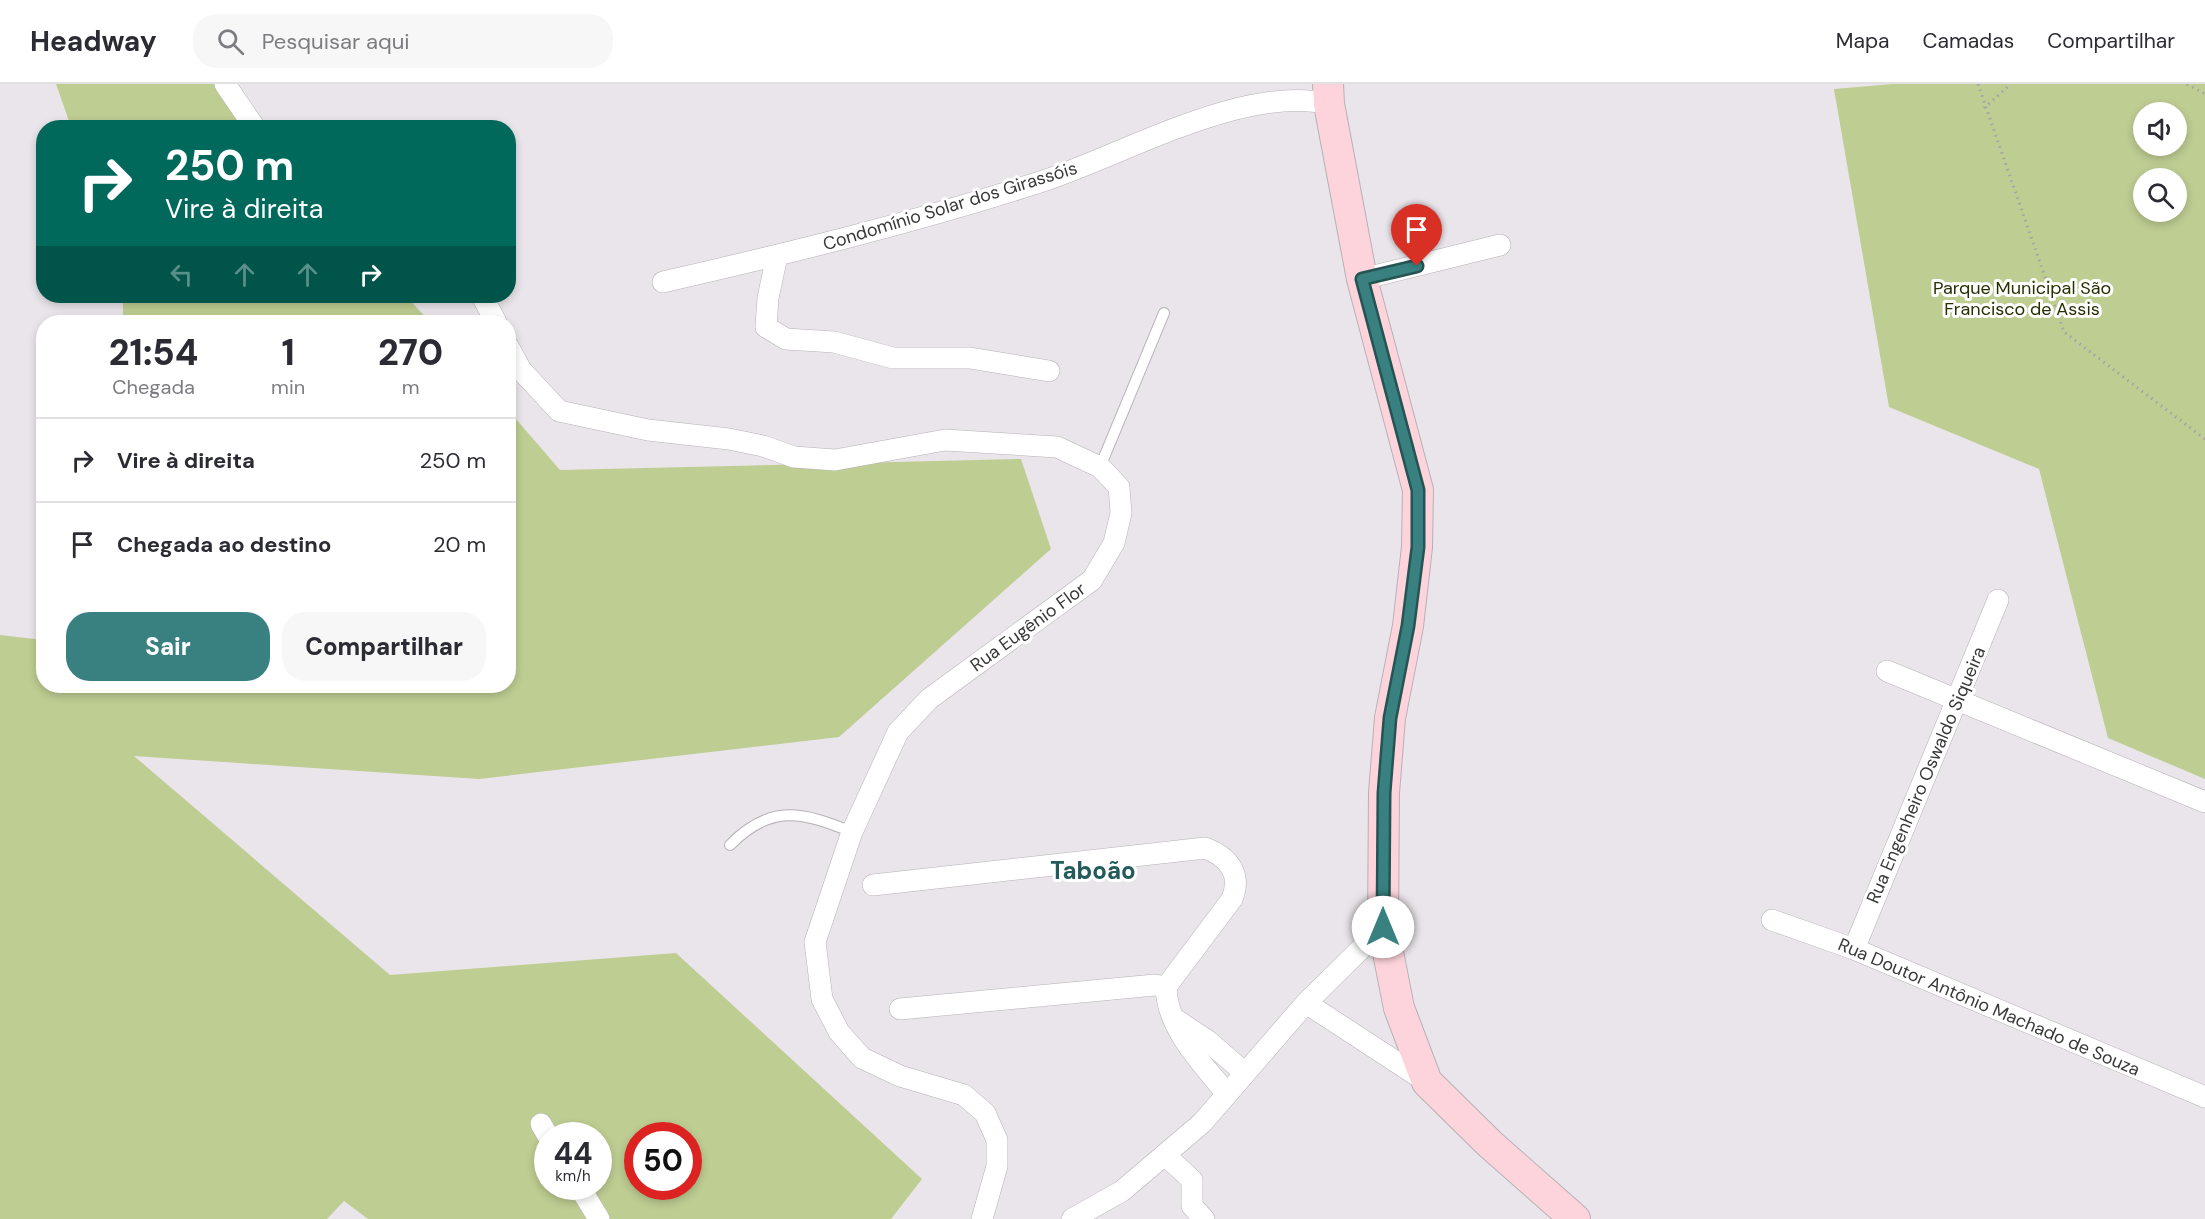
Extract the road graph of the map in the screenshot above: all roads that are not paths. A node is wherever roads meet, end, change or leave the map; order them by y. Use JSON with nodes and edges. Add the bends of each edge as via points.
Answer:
{"nodes":[{"id":1,"x":225,"y":84,"type":"edge"},
{"id":2,"x":1328,"y":94,"type":"edge"},
{"id":3,"x":250,"y":120,"type":"edge"},
{"id":4,"x":1500,"y":245,"type":"dead end"},
{"id":5,"x":777,"y":256,"type":"junction"},
{"id":6,"x":1362,"y":279,"type":"junction"},
{"id":7,"x":663,"y":282,"type":"dead end"},
{"id":8,"x":1164,"y":313,"type":"dead end"},
{"id":9,"x":516,"y":361,"type":"edge"},
{"id":10,"x":1049,"y":372,"type":"dead end"},
{"id":11,"x":1100,"y":467,"type":"junction"},
{"id":12,"x":1998,"y":600,"type":"dead end"},
{"id":13,"x":1887,"y":671,"type":"dead end"},
{"id":14,"x":1958,"y":701,"type":"junction"},
{"id":15,"x":2205,"y":802,"type":"edge"},
{"id":16,"x":852,"y":832,"type":"junction"},
{"id":17,"x":730,"y":845,"type":"dead end"},
{"id":18,"x":873,"y":885,"type":"dead end"},
{"id":19,"x":1772,"y":920,"type":"dead end"},
{"id":20,"x":1383,"y":927,"type":"junction"},
{"id":21,"x":1854,"y":949,"type":"junction"},
{"id":22,"x":1167,"y":987,"type":"junction"},
{"id":23,"x":1306,"y":1003,"type":"junction"},
{"id":24,"x":900,"y":1009,"type":"dead end"},
{"id":25,"x":1202,"y":1048,"type":"junction"},
{"id":26,"x":1245,"y":1073,"type":"junction"},
{"id":27,"x":1427,"y":1082,"type":"junction"},
{"id":28,"x":1227,"y":1094,"type":"junction"},
{"id":29,"x":2205,"y":1096,"type":"edge"},
{"id":30,"x":1166,"y":1156,"type":"junction"},
{"id":31,"x":587,"y":1200,"type":"edge"},
{"id":32,"x":599,"y":1219,"type":"edge"},
{"id":33,"x":982,"y":1219,"type":"edge"},
{"id":34,"x":1072,"y":1219,"type":"edge"},
{"id":35,"x":1204,"y":1219,"type":"edge"},
{"id":36,"x":1575,"y":1219,"type":"edge"}],
"edges":[{"from":1,"to":3,"type":"street"},
{"from":2,"to":5,"type":"street","name":"Condomínio Solar dos Girassóis","via":[[1316,100],[1235,106],[1175,126],[1042,182]]},
{"from":2,"to":6,"type":"main road"},
{"from":4,"to":6,"type":"street"},
{"from":5,"to":7,"type":"street","name":"Condomínio Solar dos Girassóis"},
{"from":5,"to":10,"type":"street","via":[[766,327],[786,339],[834,342],[893,358],[970,358]]},
{"from":6,"to":20,"type":"main road","via":[[1418,490],[1418,547],[1390,718],[1384,793]]},
{"from":8,"to":11,"type":"lane"},
{"from":9,"to":11,"type":"street","name":"Rua Eugênio Flor","via":[[559,411],[648,430],[707,435],[763,446],[794,457],[835,460],[945,440],[1057,447]]},
{"from":11,"to":16,"type":"street","name":"Rua Eugênio Flor","via":[[1119,487],[1121,513],[1114,543],[1092,580],[929,699],[898,732]]},
{"from":12,"to":14,"type":"street","name":"Rua Engenheiro Oswaldo Siqueira"},
{"from":13,"to":14,"type":"street"},
{"from":14,"to":15,"type":"street"},
{"from":14,"to":21,"type":"street","name":"Rua Engenheiro Oswaldo Siqueira"},
{"from":16,"to":17,"type":"lane","via":[[817,818],[780,815],[748,827]]},
{"from":16,"to":33,"type":"street","name":"Rua Eugênio Flor","via":[[816,942],[822,999],[839,1032],[862,1058],[900,1076],[964,1095],[985,1113],[997,1140],[997,1166]]},
{"from":18,"to":22,"type":"street","via":[[1205,848],[1220,854],[1232,867],[1237,885],[1232,899]]},
{"from":19,"to":21,"type":"street","name":"Rua Doutor Antônio Machado de Souza"},
{"from":20,"to":23,"type":"street"},
{"from":20,"to":27,"type":"main road","via":[[1399,1008]]},
{"from":21,"to":29,"type":"street","name":"Rua Doutor Antônio Machado de Souza"},
{"from":22,"to":24,"type":"street"},
{"from":22,"to":25,"type":"street","via":[[1167,1004],[1185,1042]]},
{"from":23,"to":26,"type":"street"},
{"from":23,"to":27,"type":"street"},
{"from":25,"to":26,"type":"street"},
{"from":25,"to":28,"type":"street"},
{"from":26,"to":28,"type":"street"},
{"from":27,"to":36,"type":"main road"},
{"from":28,"to":30,"type":"street"},
{"from":30,"to":34,"type":"street","via":[[1122,1191]]},
{"from":30,"to":35,"type":"street","via":[[1192,1179],[1192,1206]]},
{"from":31,"to":32,"type":"street"}]}
